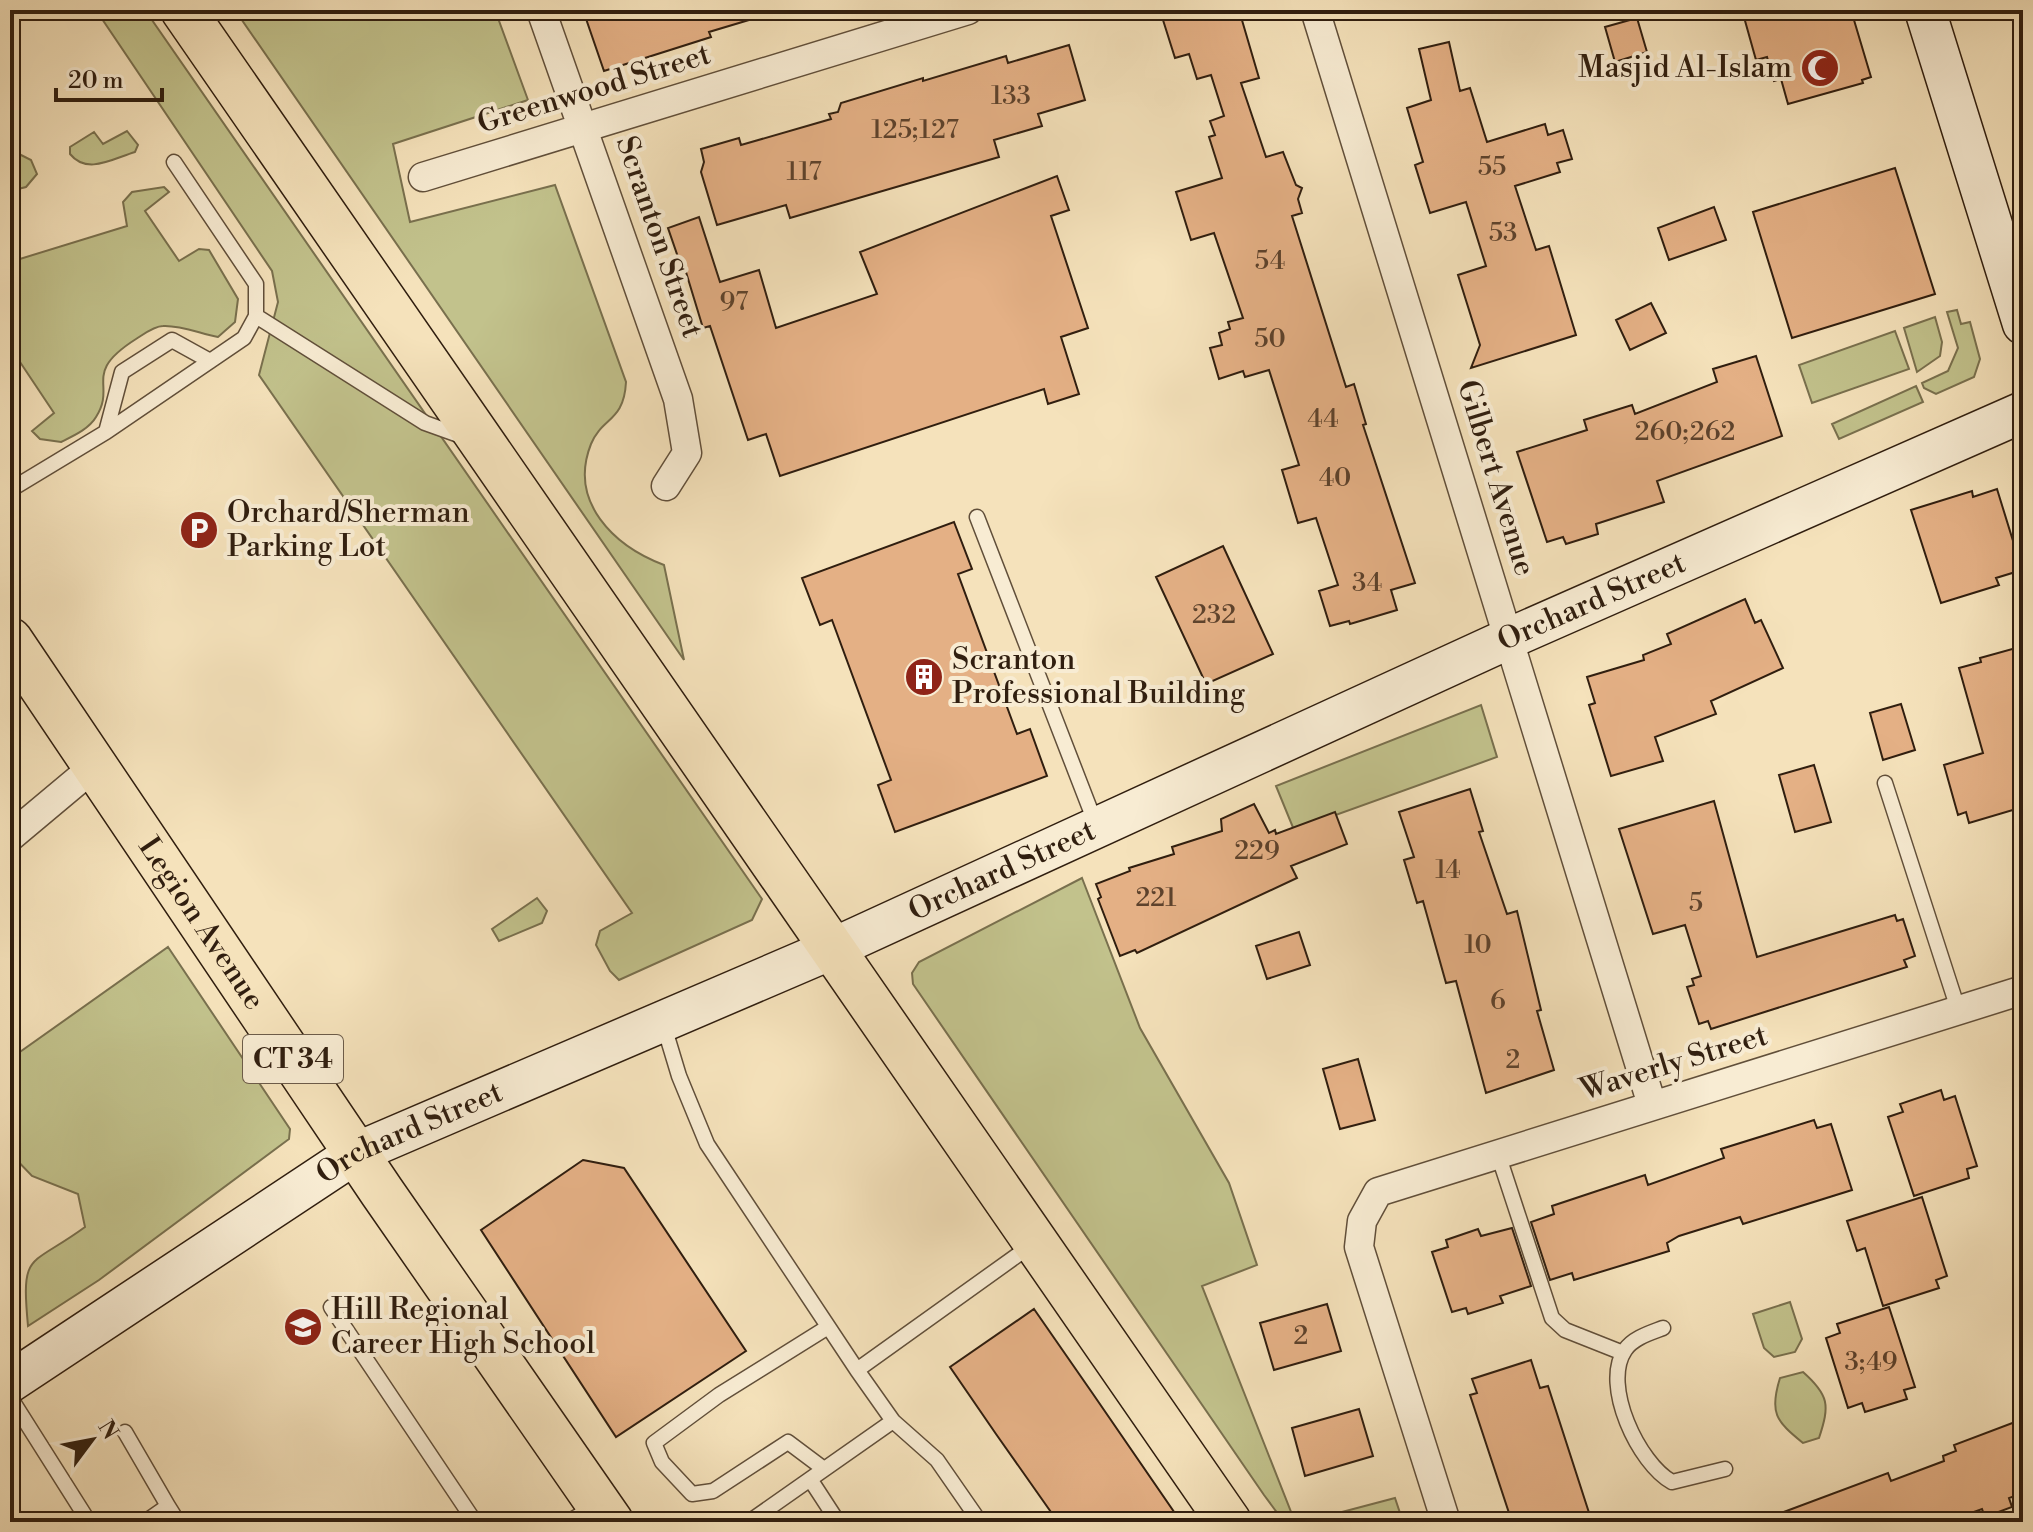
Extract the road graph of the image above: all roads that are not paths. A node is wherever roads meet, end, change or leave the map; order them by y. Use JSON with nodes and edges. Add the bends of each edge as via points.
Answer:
{"nodes":[{"id":1,"x":183,"y":10,"type":"edge"},
{"id":2,"x":541,"y":10,"type":"edge"},
{"id":3,"x":968,"y":10,"type":"edge"},
{"id":4,"x":1315,"y":10,"type":"edge"},
{"id":5,"x":1925,"y":10,"type":"edge"},
{"id":6,"x":585,"y":127,"type":"junction"},
{"id":7,"x":174,"y":162,"type":"dead end"},
{"id":8,"x":423,"y":177,"type":"dead end"},
{"id":9,"x":256,"y":316,"type":"junction"},
{"id":10,"x":2023,"y":324,"type":"edge"},
{"id":11,"x":210,"y":361,"type":"junction"},
{"id":12,"x":2023,"y":412,"type":"edge"},
{"id":13,"x":106,"y":432,"type":"junction"},
{"id":14,"x":483,"y":444,"type":"junction"},
{"id":15,"x":666,"y":486,"type":"dead end"},
{"id":16,"x":10,"y":490,"type":"edge"},
{"id":17,"x":977,"y":517,"type":"dead end"},
{"id":18,"x":1510,"y":638,"type":"junction"},
{"id":19,"x":10,"y":640,"type":"edge"},
{"id":20,"x":96,"y":765,"type":"junction"},
{"id":21,"x":1885,"y":783,"type":"dead end"},
{"id":22,"x":1097,"y":827,"type":"junction"},
{"id":23,"x":10,"y":837,"type":"edge"},
{"id":24,"x":834,"y":948,"type":"junction"},
{"id":25,"x":2023,"y":990,"type":"edge"},
{"id":26,"x":1958,"y":1009,"type":"junction"},
{"id":27,"x":663,"y":1021,"type":"junction"},
{"id":28,"x":1652,"y":1105,"type":"junction"},
{"id":29,"x":356,"y":1153,"type":"junction"},
{"id":30,"x":1498,"y":1154,"type":"junction"},
{"id":31,"x":1037,"y":1242,"type":"junction"},
{"id":32,"x":331,"y":1307,"type":"dead end"},
{"id":33,"x":828,"y":1327,"type":"junction"},
{"id":34,"x":1663,"y":1328,"type":"dead end"},
{"id":35,"x":1623,"y":1353,"type":"junction"},
{"id":36,"x":857,"y":1370,"type":"junction"},
{"id":37,"x":10,"y":1382,"type":"edge"},
{"id":38,"x":10,"y":1397,"type":"edge"},
{"id":39,"x":893,"y":1421,"type":"junction"},
{"id":40,"x":125,"y":1432,"type":"dead end"},
{"id":41,"x":824,"y":1469,"type":"junction"},
{"id":42,"x":1725,"y":1469,"type":"dead end"},
{"id":43,"x":810,"y":1479,"type":"junction"},
{"id":44,"x":168,"y":1506,"type":"junction"},
{"id":45,"x":592,"y":1516,"type":"edge"},
{"id":46,"x":89,"y":1522,"type":"edge"},
{"id":47,"x":145,"y":1522,"type":"edge"},
{"id":48,"x":178,"y":1522,"type":"edge"},
{"id":49,"x":475,"y":1522,"type":"edge"},
{"id":50,"x":749,"y":1522,"type":"edge"},
{"id":51,"x":838,"y":1522,"type":"edge"},
{"id":52,"x":980,"y":1522,"type":"edge"},
{"id":53,"x":1229,"y":1522,"type":"edge"},
{"id":54,"x":1446,"y":1522,"type":"edge"}],
"edges":[{"from":1,"to":14,"type":"highway"},
{"from":2,"to":6,"type":"street","name":"Scranton Street"},
{"from":3,"to":6,"type":"street","name":"Greenwood Street"},
{"from":4,"to":18,"type":"street","name":"Gilbert Avenue"},
{"from":5,"to":10,"type":"main road"},
{"from":6,"to":8,"type":"street","name":"Greenwood Street"},
{"from":6,"to":15,"type":"street","name":"Scranton Street","via":[[678,399],[687,453]]},
{"from":7,"to":9,"type":"lane","via":[[256,284]]},
{"from":9,"to":11,"type":"lane","via":[[244,338]]},
{"from":9,"to":14,"type":"lane","via":[[425,423]]},
{"from":11,"to":13,"type":"lane"},
{"from":11,"to":13,"type":"lane","via":[[172,340],[122,372]]},
{"from":12,"to":18,"type":"main road","name":"Orchard Street"},
{"from":13,"to":16,"type":"lane"},
{"from":14,"to":24,"type":"highway"},
{"from":17,"to":22,"type":"lane"},
{"from":18,"to":22,"type":"main road","name":"Orchard Street"},
{"from":18,"to":28,"type":"street","name":"Gilbert Avenue"},
{"from":19,"to":20,"type":"highway","name":"Legion Avenue"},
{"from":20,"to":23,"type":"street"},
{"from":20,"to":29,"type":"highway","name":"Legion Avenue","number":"CT 34"},
{"from":21,"to":26,"type":"lane"},
{"from":22,"to":24,"type":"main road","name":"Orchard Street"},
{"from":24,"to":27,"type":"main road","name":"Orchard Street"},
{"from":24,"to":31,"type":"highway"},
{"from":25,"to":26,"type":"street","name":"Waverly Street"},
{"from":26,"to":28,"type":"street","name":"Waverly Street"},
{"from":27,"to":29,"type":"main road","name":"Orchard Street"},
{"from":27,"to":33,"type":"lane","via":[[707,1144]]},
{"from":28,"to":30,"type":"street","name":"Waverly Street"},
{"from":29,"to":37,"type":"main road","name":"Orchard Street"},
{"from":29,"to":45,"type":"highway","name":"Legion Avenue"},
{"from":30,"to":35,"type":"lane","via":[[1552,1318],[1565,1330]]},
{"from":30,"to":54,"type":"street","name":"Waverly Street","via":[[1378,1192],[1362,1221],[1359,1247]]},
{"from":31,"to":36,"type":"lane"},
{"from":31,"to":53,"type":"highway"},
{"from":32,"to":49,"type":"lane"},
{"from":33,"to":36,"type":"lane"},
{"from":33,"to":41,"type":"lane","via":[[654,1443],[662,1462],[692,1494],[713,1491],[788,1442]]},
{"from":34,"to":35,"type":"lane","via":[[1633,1342]]},
{"from":35,"to":42,"type":"lane","via":[[1619,1389],[1630,1430],[1660,1476],[1672,1482]]},
{"from":36,"to":39,"type":"lane"},
{"from":38,"to":46,"type":"lane"},
{"from":39,"to":41,"type":"lane"},
{"from":39,"to":52,"type":"lane","via":[[937,1460]]},
{"from":40,"to":44,"type":"lane"},
{"from":41,"to":43,"type":"lane"},
{"from":43,"to":50,"type":"lane"},
{"from":43,"to":51,"type":"lane"},
{"from":44,"to":47,"type":"lane"},
{"from":44,"to":48,"type":"lane"}]}
